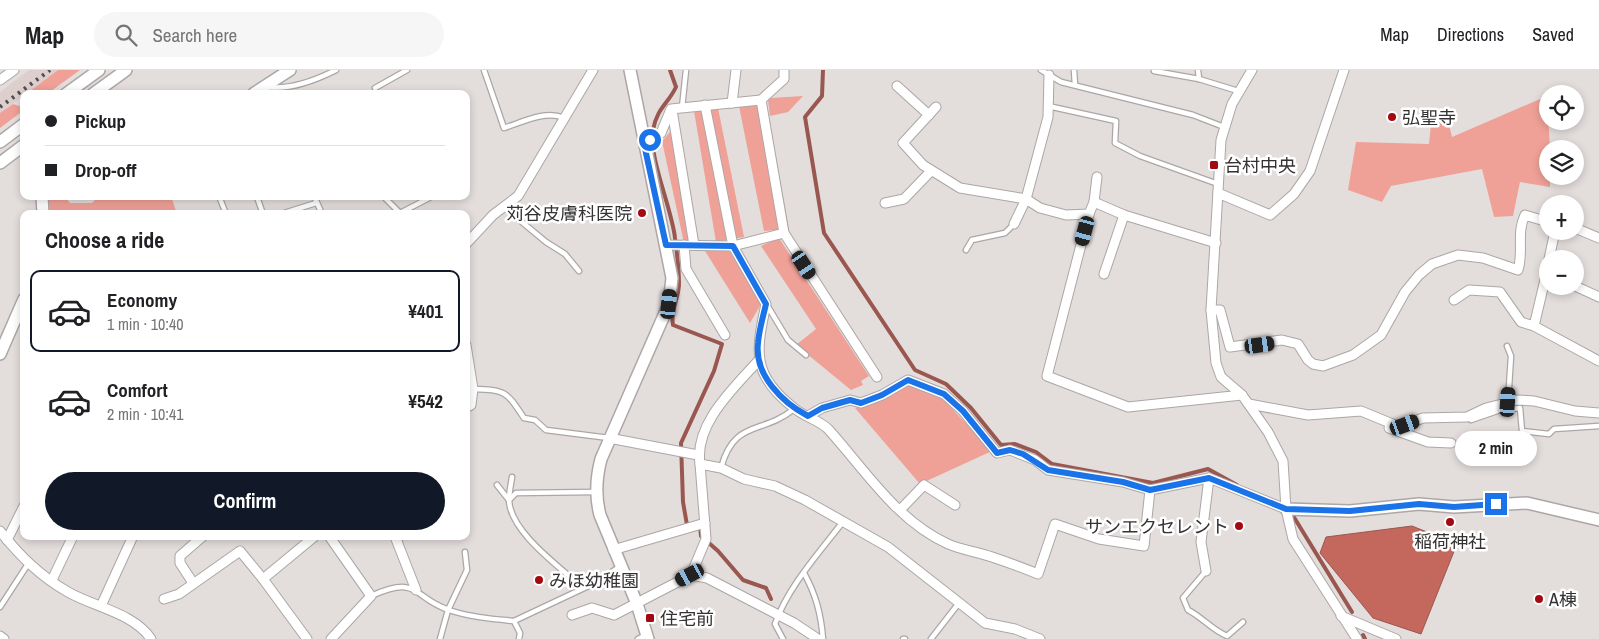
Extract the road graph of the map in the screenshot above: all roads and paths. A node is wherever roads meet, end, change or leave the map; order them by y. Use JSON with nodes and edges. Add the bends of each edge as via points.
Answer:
{"nodes":[{"id":1,"x":14,"y":70,"type":"edge"},
{"id":2,"x":99,"y":70,"type":"edge"},
{"id":3,"x":126,"y":70,"type":"edge"},
{"id":4,"x":290,"y":70,"type":"edge"},
{"id":5,"x":336,"y":70,"type":"edge"},
{"id":6,"x":406,"y":70,"type":"edge"},
{"id":7,"x":484,"y":70,"type":"edge"},
{"id":8,"x":593,"y":70,"type":"edge"},
{"id":9,"x":630,"y":70,"type":"edge"},
{"id":10,"x":686,"y":70,"type":"edge"},
{"id":11,"x":736,"y":70,"type":"edge"},
{"id":12,"x":784,"y":70,"type":"edge"},
{"id":13,"x":1041,"y":70,"type":"edge"},
{"id":14,"x":1074,"y":70,"type":"edge"},
{"id":15,"x":1198,"y":70,"type":"edge"},
{"id":16,"x":1252,"y":70,"type":"edge"},
{"id":17,"x":1344,"y":70,"type":"edge"},
{"id":18,"x":1154,"y":71,"type":"edge"},
{"id":19,"x":1049,"y":76,"type":"junction"},
{"id":20,"x":1200,"y":79,"type":"junction"},
{"id":21,"x":0,"y":80,"type":"edge"},
{"id":22,"x":898,"y":86,"type":"dead end"},
{"id":23,"x":1075,"y":86,"type":"junction"},
{"id":24,"x":267,"y":87,"type":"junction"},
{"id":25,"x":374,"y":88,"type":"dead end"},
{"id":26,"x":72,"y":90,"type":"edge"},
{"id":27,"x":98,"y":90,"type":"edge"},
{"id":28,"x":261,"y":90,"type":"edge"},
{"id":29,"x":1238,"y":91,"type":"junction"},
{"id":30,"x":761,"y":100,"type":"junction"},
{"id":31,"x":732,"y":103,"type":"junction"},
{"id":32,"x":705,"y":105,"type":"junction"},
{"id":33,"x":1048,"y":106,"type":"junction"},
{"id":34,"x":936,"y":107,"type":"dead end"},
{"id":35,"x":682,"y":108,"type":"junction"},
{"id":36,"x":672,"y":109,"type":"junction"},
{"id":37,"x":928,"y":115,"type":"junction"},
{"id":38,"x":564,"y":118,"type":"junction"},
{"id":39,"x":1224,"y":127,"type":"junction"},
{"id":40,"x":20,"y":130,"type":"edge"},
{"id":41,"x":0,"y":142,"type":"edge"},
{"id":42,"x":644,"y":144,"type":"junction"},
{"id":43,"x":20,"y":148,"type":"edge"},
{"id":44,"x":0,"y":163,"type":"edge"},
{"id":45,"x":931,"y":171,"type":"junction"},
{"id":46,"x":1098,"y":177,"type":"dead end"},
{"id":47,"x":1218,"y":189,"type":"junction"},
{"id":48,"x":1026,"y":199,"type":"junction"},
{"id":49,"x":315,"y":200,"type":"edge"},
{"id":50,"x":387,"y":200,"type":"edge"},
{"id":51,"x":424,"y":200,"type":"edge"},
{"id":52,"x":1094,"y":202,"type":"junction"},
{"id":53,"x":316,"y":203,"type":"junction"},
{"id":54,"x":885,"y":203,"type":"dead end"},
{"id":55,"x":505,"y":208,"type":"junction"},
{"id":56,"x":294,"y":210,"type":"edge"},
{"id":57,"x":320,"y":210,"type":"edge"},
{"id":58,"x":397,"y":210,"type":"edge"},
{"id":59,"x":406,"y":210,"type":"edge"},
{"id":60,"x":1089,"y":214,"type":"junction"},
{"id":61,"x":1124,"y":215,"type":"junction"},
{"id":62,"x":1539,"y":219,"type":"edge"},
{"id":63,"x":1014,"y":224,"type":"joint"},
{"id":64,"x":1584,"y":232,"type":"edge"},
{"id":65,"x":784,"y":233,"type":"junction"},
{"id":66,"x":1599,"y":238,"type":"edge"},
{"id":67,"x":470,"y":240,"type":"edge"},
{"id":68,"x":1216,"y":243,"type":"junction"},
{"id":69,"x":666,"y":245,"type":"junction"},
{"id":70,"x":684,"y":245,"type":"junction"},
{"id":71,"x":694,"y":245,"type":"junction"},
{"id":72,"x":733,"y":246,"type":"junction"},
{"id":73,"x":966,"y":250,"type":"dead end"},
{"id":74,"x":579,"y":271,"type":"dead end"},
{"id":75,"x":1104,"y":274,"type":"dead end"},
{"id":76,"x":1584,"y":290,"type":"edge"},
{"id":77,"x":1541,"y":295,"type":"edge"},
{"id":78,"x":1599,"y":297,"type":"edge"},
{"id":79,"x":1454,"y":300,"type":"dead end"},
{"id":80,"x":766,"y":304,"type":"junction"},
{"id":81,"x":20,"y":308,"type":"edge"},
{"id":82,"x":1211,"y":310,"type":"junction"},
{"id":83,"x":1534,"y":326,"type":"junction"},
{"id":84,"x":725,"y":335,"type":"dead end"},
{"id":85,"x":1507,"y":346,"type":"dead end"},
{"id":86,"x":0,"y":354,"type":"edge"},
{"id":87,"x":806,"y":356,"type":"dead end"},
{"id":88,"x":758,"y":360,"type":"junction"},
{"id":89,"x":1599,"y":361,"type":"edge"},
{"id":90,"x":470,"y":368,"type":"edge"},
{"id":91,"x":877,"y":377,"type":"dead end"},
{"id":92,"x":474,"y":389,"type":"junction"},
{"id":93,"x":1242,"y":395,"type":"junction"},
{"id":94,"x":1508,"y":402,"type":"junction"},
{"id":95,"x":1249,"y":404,"type":"junction"},
{"id":96,"x":470,"y":405,"type":"edge"},
{"id":97,"x":794,"y":409,"type":"junction"},
{"id":98,"x":1599,"y":413,"type":"edge"},
{"id":99,"x":808,"y":416,"type":"junction"},
{"id":100,"x":1467,"y":417,"type":"junction"},
{"id":101,"x":1376,"y":418,"type":"junction"},
{"id":102,"x":1599,"y":426,"type":"edge"},
{"id":103,"x":609,"y":438,"type":"junction"},
{"id":104,"x":1451,"y":443,"type":"dead end"},
{"id":105,"x":699,"y":460,"type":"junction"},
{"id":106,"x":720,"y":468,"type":"junction"},
{"id":107,"x":512,"y":477,"type":"dead end"},
{"id":108,"x":1209,"y":478,"type":"junction"},
{"id":109,"x":497,"y":485,"type":"dead end"},
{"id":110,"x":1150,"y":490,"type":"junction"},
{"id":111,"x":597,"y":492,"type":"junction"},
{"id":112,"x":509,"y":500,"type":"junction"},
{"id":113,"x":956,"y":505,"type":"dead end"},
{"id":114,"x":1286,"y":509,"type":"junction"},
{"id":115,"x":900,"y":510,"type":"junction"},
{"id":116,"x":20,"y":514,"type":"edge"},
{"id":117,"x":1599,"y":519,"type":"edge"},
{"id":118,"x":705,"y":523,"type":"junction"},
{"id":119,"x":842,"y":523,"type":"junction"},
{"id":120,"x":0,"y":531,"type":"edge"},
{"id":121,"x":7,"y":540,"type":"junction"},
{"id":122,"x":71,"y":540,"type":"edge"},
{"id":123,"x":131,"y":540,"type":"edge"},
{"id":124,"x":199,"y":540,"type":"edge"},
{"id":125,"x":310,"y":540,"type":"edge"},
{"id":126,"x":332,"y":540,"type":"edge"},
{"id":127,"x":396,"y":540,"type":"edge"},
{"id":128,"x":613,"y":550,"type":"junction"},
{"id":129,"x":465,"y":552,"type":"dead end"},
{"id":130,"x":28,"y":564,"type":"junction"},
{"id":131,"x":619,"y":567,"type":"junction"},
{"id":132,"x":1206,"y":571,"type":"joint"},
{"id":133,"x":804,"y":573,"type":"junction"},
{"id":134,"x":690,"y":575,"type":"junction"},
{"id":135,"x":263,"y":579,"type":"junction"},
{"id":136,"x":52,"y":580,"type":"junction"},
{"id":137,"x":193,"y":582,"type":"junction"},
{"id":138,"x":583,"y":588,"type":"junction"},
{"id":139,"x":416,"y":590,"type":"junction"},
{"id":140,"x":371,"y":596,"type":"junction"},
{"id":141,"x":164,"y":599,"type":"dead end"},
{"id":142,"x":960,"y":603,"type":"junction"},
{"id":143,"x":637,"y":604,"type":"junction"},
{"id":144,"x":101,"y":606,"type":"junction"},
{"id":145,"x":0,"y":607,"type":"edge"},
{"id":146,"x":448,"y":610,"type":"junction"},
{"id":147,"x":572,"y":615,"type":"dead end"},
{"id":148,"x":778,"y":615,"type":"junction"},
{"id":149,"x":1340,"y":616,"type":"junction"},
{"id":150,"x":514,"y":621,"type":"junction"},
{"id":151,"x":1243,"y":622,"type":"dead end"},
{"id":152,"x":0,"y":636,"type":"edge"},
{"id":153,"x":644,"y":638,"type":"edge"},
{"id":154,"x":4,"y":639,"type":"edge"},
{"id":155,"x":151,"y":639,"type":"edge"},
{"id":156,"x":307,"y":639,"type":"edge"},
{"id":157,"x":331,"y":639,"type":"edge"},
{"id":158,"x":440,"y":639,"type":"edge"},
{"id":159,"x":519,"y":639,"type":"edge"},
{"id":160,"x":783,"y":639,"type":"edge"},
{"id":161,"x":818,"y":639,"type":"edge"},
{"id":162,"x":823,"y":639,"type":"edge"},
{"id":163,"x":931,"y":639,"type":"edge"},
{"id":164,"x":1040,"y":639,"type":"edge"},
{"id":165,"x":1357,"y":639,"type":"edge"},
{"id":166,"x":1396,"y":639,"type":"edge"}],
"edges":[{"from":1,"to":21,"type":"street"},
{"from":2,"to":26,"type":"street"},
{"from":3,"to":27,"type":"street"},
{"from":4,"to":24,"type":"street"},
{"from":5,"to":24,"type":"lane","via":[[318,79]]},
{"from":6,"to":25,"type":"lane"},
{"from":7,"to":38,"type":"lane","via":[[504,128],[543,116],[555,114]]},
{"from":8,"to":38,"type":"street"},
{"from":9,"to":42,"type":"street"},
{"from":10,"to":35,"type":"lane"},
{"from":11,"to":31,"type":"street"},
{"from":12,"to":30,"type":"street","via":[[784,79]]},
{"from":13,"to":19,"type":"lane"},
{"from":14,"to":23,"type":"lane"},
{"from":15,"to":20,"type":"lane"},
{"from":16,"to":29,"type":"street"},
{"from":17,"to":47,"type":"street","via":[[1310,171],[1294,194],[1270,215]]},
{"from":18,"to":20,"type":"lane"},
{"from":19,"to":23,"type":"lane"},
{"from":19,"to":33,"type":"street"},
{"from":20,"to":29,"type":"lane"},
{"from":22,"to":37,"type":"street"},
{"from":23,"to":39,"type":"lane","via":[[1193,115]]},
{"from":24,"to":28,"type":"street"},
{"from":29,"to":39,"type":"street"},
{"from":30,"to":31,"type":"street"},
{"from":30,"to":65,"type":"street"},
{"from":31,"to":32,"type":"street"},
{"from":32,"to":35,"type":"street"},
{"from":32,"to":72,"type":"street"},
{"from":33,"to":47,"type":"lane","via":[[1116,121],[1115,143]]},
{"from":33,"to":48,"type":"street"},
{"from":34,"to":37,"type":"street"},
{"from":35,"to":36,"type":"street"},
{"from":36,"to":42,"type":"street","via":[[661,133]]},
{"from":36,"to":71,"type":"street"},
{"from":37,"to":45,"type":"street","via":[[903,143]]},
{"from":38,"to":55,"type":"street","via":[[518,196]]},
{"from":39,"to":47,"type":"street"},
{"from":40,"to":41,"type":"street"},
{"from":42,"to":69,"type":"street"},
{"from":43,"to":44,"type":"street"},
{"from":45,"to":48,"type":"street","via":[[960,188]]},
{"from":45,"to":54,"type":"street","via":[[904,199]]},
{"from":46,"to":52,"type":"street"},
{"from":47,"to":68,"type":"street"},
{"from":48,"to":60,"type":"street","via":[[1040,208],[1066,215]]},
{"from":48,"to":63,"type":"street"},
{"from":49,"to":53,"type":"lane"},
{"from":50,"to":58,"type":"lane"},
{"from":51,"to":59,"type":"lane"},
{"from":52,"to":60,"type":"street"},
{"from":52,"to":61,"type":"street"},
{"from":53,"to":56,"type":"lane"},
{"from":53,"to":57,"type":"lane"},
{"from":55,"to":67,"type":"street","via":[[493,215]]},
{"from":55,"to":74,"type":"lane","via":[[565,254]]},
{"from":60,"to":93,"type":"street","via":[[1047,376],[1128,407]]},
{"from":61,"to":68,"type":"street"},
{"from":61,"to":75,"type":"street"},
{"from":62,"to":82,"type":"street","via":[[1525,215],[1519,225],[1521,260],[1518,270],[1483,258],[1458,255],[1432,264],[1405,292],[1382,335],[1353,355],[1323,366],[1308,360],[1298,344],[1282,340],[1230,347],[1220,310]]},
{"from":63,"to":73,"type":"lane","via":[[1005,234],[972,240]]},
{"from":64,"to":66,"type":"street"},
{"from":65,"to":72,"type":"street"},
{"from":65,"to":91,"type":"street"},
{"from":68,"to":82,"type":"street"},
{"from":69,"to":70,"type":"street"},
{"from":69,"to":103,"type":"street","via":[[672,278],[669,304]]},
{"from":70,"to":71,"type":"street"},
{"from":70,"to":84,"type":"street","via":[[686,269]]},
{"from":71,"to":72,"type":"street"},
{"from":72,"to":80,"type":"street"},
{"from":76,"to":78,"type":"street"},
{"from":77,"to":83,"type":"street"},
{"from":79,"to":83,"type":"street","via":[[1468,290],[1500,292],[1520,322]]},
{"from":80,"to":87,"type":"lane","via":[[788,340]]},
{"from":80,"to":88,"type":"street"},
{"from":81,"to":86,"type":"street"},
{"from":82,"to":93,"type":"street","via":[[1218,370],[1221,377]]},
{"from":83,"to":89,"type":"street"},
{"from":85,"to":94,"type":"lane","via":[[1511,356]]},
{"from":88,"to":97,"type":"street","via":[[764,375]]},
{"from":88,"to":105,"type":"street","via":[[712,417],[704,431]]},
{"from":90,"to":92,"type":"street"},
{"from":92,"to":96,"type":"street"},
{"from":92,"to":103,"type":"lane","via":[[508,394],[524,418],[534,420],[546,430]]},
{"from":93,"to":95,"type":"street"},
{"from":94,"to":98,"type":"street","via":[[1534,401]]},
{"from":94,"to":100,"type":"street"},
{"from":95,"to":101,"type":"street","via":[[1308,415],[1361,411]]},
{"from":95,"to":114,"type":"street","via":[[1283,461]]},
{"from":97,"to":99,"type":"street"},
{"from":97,"to":106,"type":"lane","via":[[784,417],[753,427],[736,438],[726,450]]},
{"from":99,"to":110,"type":"street","via":[[850,400],[861,403],[908,380],[944,394],[963,411],[997,453],[1010,450],[1029,457],[1048,470],[1123,482]]},
{"from":99,"to":115,"type":"street","via":[[827,428]]},
{"from":100,"to":101,"type":"street","via":[[1422,418],[1405,425]]},
{"from":100,"to":102,"type":"lane","via":[[1471,420],[1500,410],[1520,408],[1522,431],[1549,434],[1554,429]]},
{"from":101,"to":104,"type":"street","via":[[1379,425],[1428,442]]},
{"from":103,"to":105,"type":"street"},
{"from":103,"to":111,"type":"street","via":[[596,478]]},
{"from":105,"to":106,"type":"street"},
{"from":105,"to":118,"type":"street"},
{"from":106,"to":119,"type":"street","via":[[775,486]]},
{"from":107,"to":112,"type":"lane"},
{"from":108,"to":110,"type":"street"},
{"from":108,"to":114,"type":"street"},
{"from":108,"to":132,"type":"street","via":[[1202,542]]},
{"from":109,"to":112,"type":"lane"},
{"from":110,"to":115,"type":"street","via":[[1144,546],[1099,539],[1055,524],[1038,574],[949,544]]},
{"from":111,"to":112,"type":"lane","via":[[516,493]]},
{"from":111,"to":128,"type":"street","via":[[600,515]]},
{"from":112,"to":138,"type":"lane","via":[[514,520],[522,532]]},
{"from":113,"to":115,"type":"street","via":[[924,484]]},
{"from":114,"to":117,"type":"street","via":[[1350,511],[1419,504],[1454,507],[1527,503]]},
{"from":114,"to":149,"type":"street","via":[[1293,539]]},
{"from":116,"to":121,"type":"street"},
{"from":118,"to":128,"type":"street"},
{"from":118,"to":134,"type":"street","via":[[706,539]]},
{"from":119,"to":133,"type":"lane"},
{"from":119,"to":142,"type":"street","via":[[888,547]]},
{"from":120,"to":121,"type":"street"},
{"from":121,"to":130,"type":"street"},
{"from":122,"to":136,"type":"street"},
{"from":123,"to":144,"type":"street"},
{"from":124,"to":137,"type":"street","via":[[180,556],[180,562]]},
{"from":125,"to":135,"type":"street"},
{"from":126,"to":140,"type":"street"},
{"from":127,"to":139,"type":"street"},
{"from":128,"to":131,"type":"street"},
{"from":129,"to":146,"type":"lane","via":[[467,570]]},
{"from":130,"to":136,"type":"street"},
{"from":130,"to":145,"type":"lane"},
{"from":131,"to":138,"type":"lane"},
{"from":131,"to":143,"type":"street"},
{"from":132,"to":151,"type":"lane","via":[[1183,598],[1188,610],[1226,636]]},
{"from":133,"to":148,"type":"lane"},
{"from":133,"to":162,"type":"lane","via":[[821,612]]},
{"from":134,"to":143,"type":"street"},
{"from":134,"to":148,"type":"street","via":[[707,578]]},
{"from":135,"to":137,"type":"street","via":[[240,551]]},
{"from":135,"to":156,"type":"street"},
{"from":136,"to":144,"type":"street","via":[[85,601]]},
{"from":137,"to":141,"type":"street","via":[[178,594]]},
{"from":138,"to":150,"type":"lane"},
{"from":139,"to":140,"type":"lane","via":[[394,588]]},
{"from":139,"to":146,"type":"lane"},
{"from":140,"to":157,"type":"street"},
{"from":142,"to":163,"type":"lane"},
{"from":142,"to":164,"type":"street","via":[[985,623],[1015,629]]},
{"from":143,"to":147,"type":"street","via":[[614,615],[592,608]]},
{"from":143,"to":153,"type":"street"},
{"from":144,"to":155,"type":"street","via":[[144,629]]},
{"from":146,"to":150,"type":"lane"},
{"from":146,"to":158,"type":"lane"},
{"from":148,"to":160,"type":"lane","via":[[774,624]]},
{"from":148,"to":161,"type":"street"},
{"from":149,"to":165,"type":"street"},
{"from":149,"to":166,"type":"street"},
{"from":150,"to":159,"type":"lane","via":[[520,633]]},
{"from":152,"to":154,"type":"street"}]}
